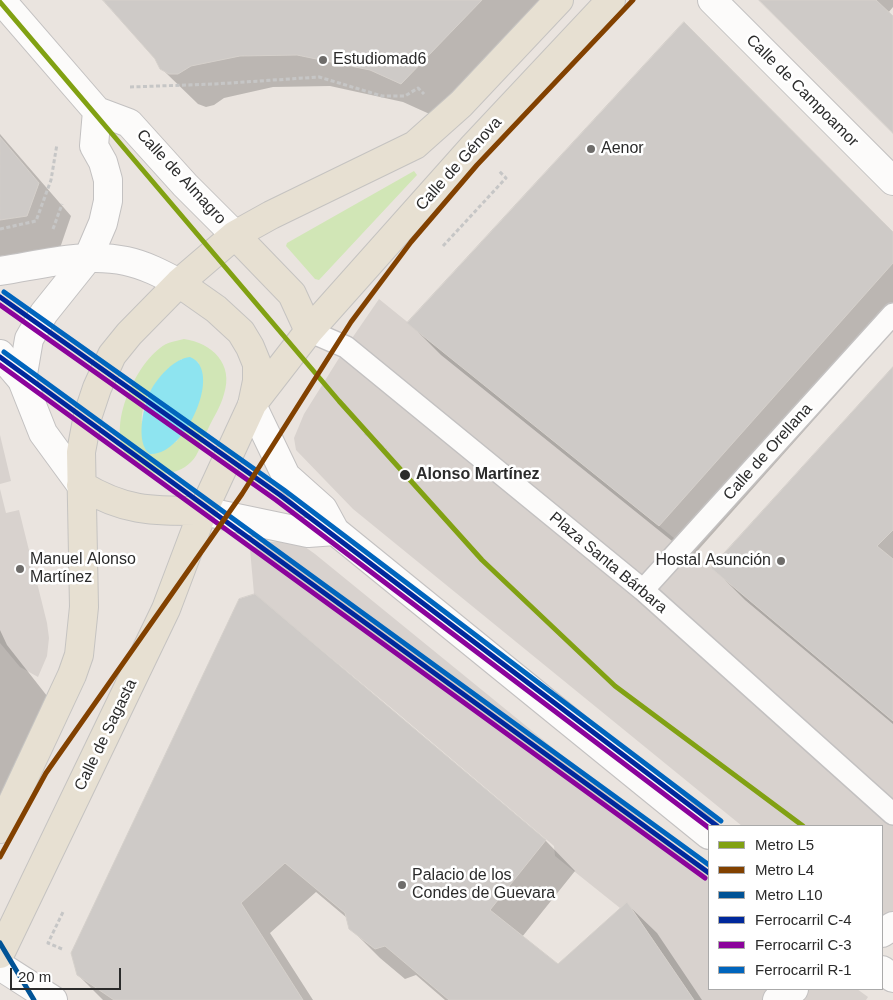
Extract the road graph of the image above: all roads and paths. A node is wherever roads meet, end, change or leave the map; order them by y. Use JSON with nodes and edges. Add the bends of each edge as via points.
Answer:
{"nodes":[{"id":1,"x":1,"y":0,"type":"edge"},
{"id":2,"x":559,"y":0,"type":"edge"},
{"id":3,"x":611,"y":0,"type":"edge"},
{"id":4,"x":712,"y":0,"type":"edge"},
{"id":5,"x":127,"y":87,"type":"dead end"},
{"id":6,"x":418,"y":88,"type":"dead end"},
{"id":7,"x":98,"y":111,"type":"junction"},
{"id":8,"x":57,"y":144,"type":"dead end"},
{"id":9,"x":506,"y":178,"type":"dead end"},
{"id":10,"x":893,"y":181,"type":"edge"},
{"id":11,"x":62,"y":204,"type":"dead end"},
{"id":12,"x":0,"y":229,"type":"edge"},
{"id":13,"x":51,"y":234,"type":"dead end"},
{"id":14,"x":235,"y":235,"type":"junction"},
{"id":15,"x":443,"y":246,"type":"dead end"},
{"id":16,"x":88,"y":258,"type":"junction"},
{"id":17,"x":0,"y":271,"type":"edge"},
{"id":18,"x":179,"y":282,"type":"junction"},
{"id":19,"x":893,"y":314,"type":"edge"},
{"id":20,"x":309,"y":331,"type":"junction"},
{"id":21,"x":0,"y":354,"type":"edge"},
{"id":22,"x":22,"y":380,"type":"junction"},
{"id":23,"x":252,"y":405,"type":"junction"},
{"id":24,"x":365,"y":433,"type":"dead end"},
{"id":25,"x":386,"y":450,"type":"dead end"},
{"id":26,"x":81,"y":485,"type":"junction"},
{"id":27,"x":203,"y":511,"type":"junction"},
{"id":28,"x":335,"y":531,"type":"junction"},
{"id":29,"x":644,"y":590,"type":"junction"},
{"id":30,"x":893,"y":814,"type":"edge"},
{"id":31,"x":0,"y":829,"type":"edge"},
{"id":32,"x":708,"y":834,"type":"edge"},
{"id":33,"x":64,"y":910,"type":"dead end"},
{"id":34,"x":62,"y":949,"type":"dead end"},
{"id":35,"x":0,"y":954,"type":"edge"},
{"id":36,"x":0,"y":966,"type":"edge"},
{"id":37,"x":53,"y":1000,"type":"edge"}],
"edges":[{"from":1,"to":7,"type":"street","name":"Calle de Almagro"},
{"from":2,"to":14,"type":"main road","via":[[462,104],[415,145]]},
{"from":3,"to":20,"type":"main road","name":"Calle de Génova","via":[[473,147]]},
{"from":4,"to":10,"type":"street","name":"Calle de Campoamor"},
{"from":5,"to":6,"type":"path","via":[[319,77],[382,96],[405,96]]},
{"from":7,"to":14,"type":"street","name":"Calle de Almagro","via":[[129,123]]},
{"from":7,"to":16,"type":"street","via":[[94,146],[108,180],[108,201],[103,223]]},
{"from":8,"to":12,"type":"path","via":[[51,180],[36,221]]},
{"from":9,"to":15,"type":"path"},
{"from":11,"to":13,"type":"path"},
{"from":14,"to":18,"type":"main road"},
{"from":14,"to":20,"type":"main road","via":[[292,294]]},
{"from":16,"to":17,"type":"street"},
{"from":16,"to":18,"type":"street","via":[[125,261]]},
{"from":16,"to":22,"type":"street","via":[[44,313],[30,340]]},
{"from":18,"to":23,"type":"main road","via":[[216,309],[241,332],[250,347],[257,364]]},
{"from":18,"to":26,"type":"main road","via":[[112,355],[96,388],[81,452]]},
{"from":19,"to":29,"type":"street","name":"Calle de Orellana"},
{"from":20,"to":23,"type":"main road","name":"Calle de Génova"},
{"from":20,"to":29,"type":"street","name":"Plaza Santa Bárbara","via":[[346,347]]},
{"from":21,"to":22,"type":"street"},
{"from":22,"to":26,"type":"street","via":[[43,433]]},
{"from":23,"to":27,"type":"main road","name":"Calle de Sagasta"},
{"from":23,"to":28,"type":"street","via":[[286,476],[323,509]]},
{"from":24,"to":25,"type":"path"},
{"from":26,"to":27,"type":"main road","via":[[101,497],[155,512]]},
{"from":26,"to":31,"type":"main road","via":[[84,608],[79,655]]},
{"from":27,"to":28,"type":"street","via":[[308,533]]},
{"from":27,"to":35,"type":"main road","name":"Calle de Sagasta","via":[[166,608]]},
{"from":28,"to":32,"type":"street"},
{"from":29,"to":30,"type":"street","name":"Plaza Santa Bárbara"},
{"from":33,"to":34,"type":"path","via":[[48,943]]},
{"from":36,"to":37,"type":"street"}]}
